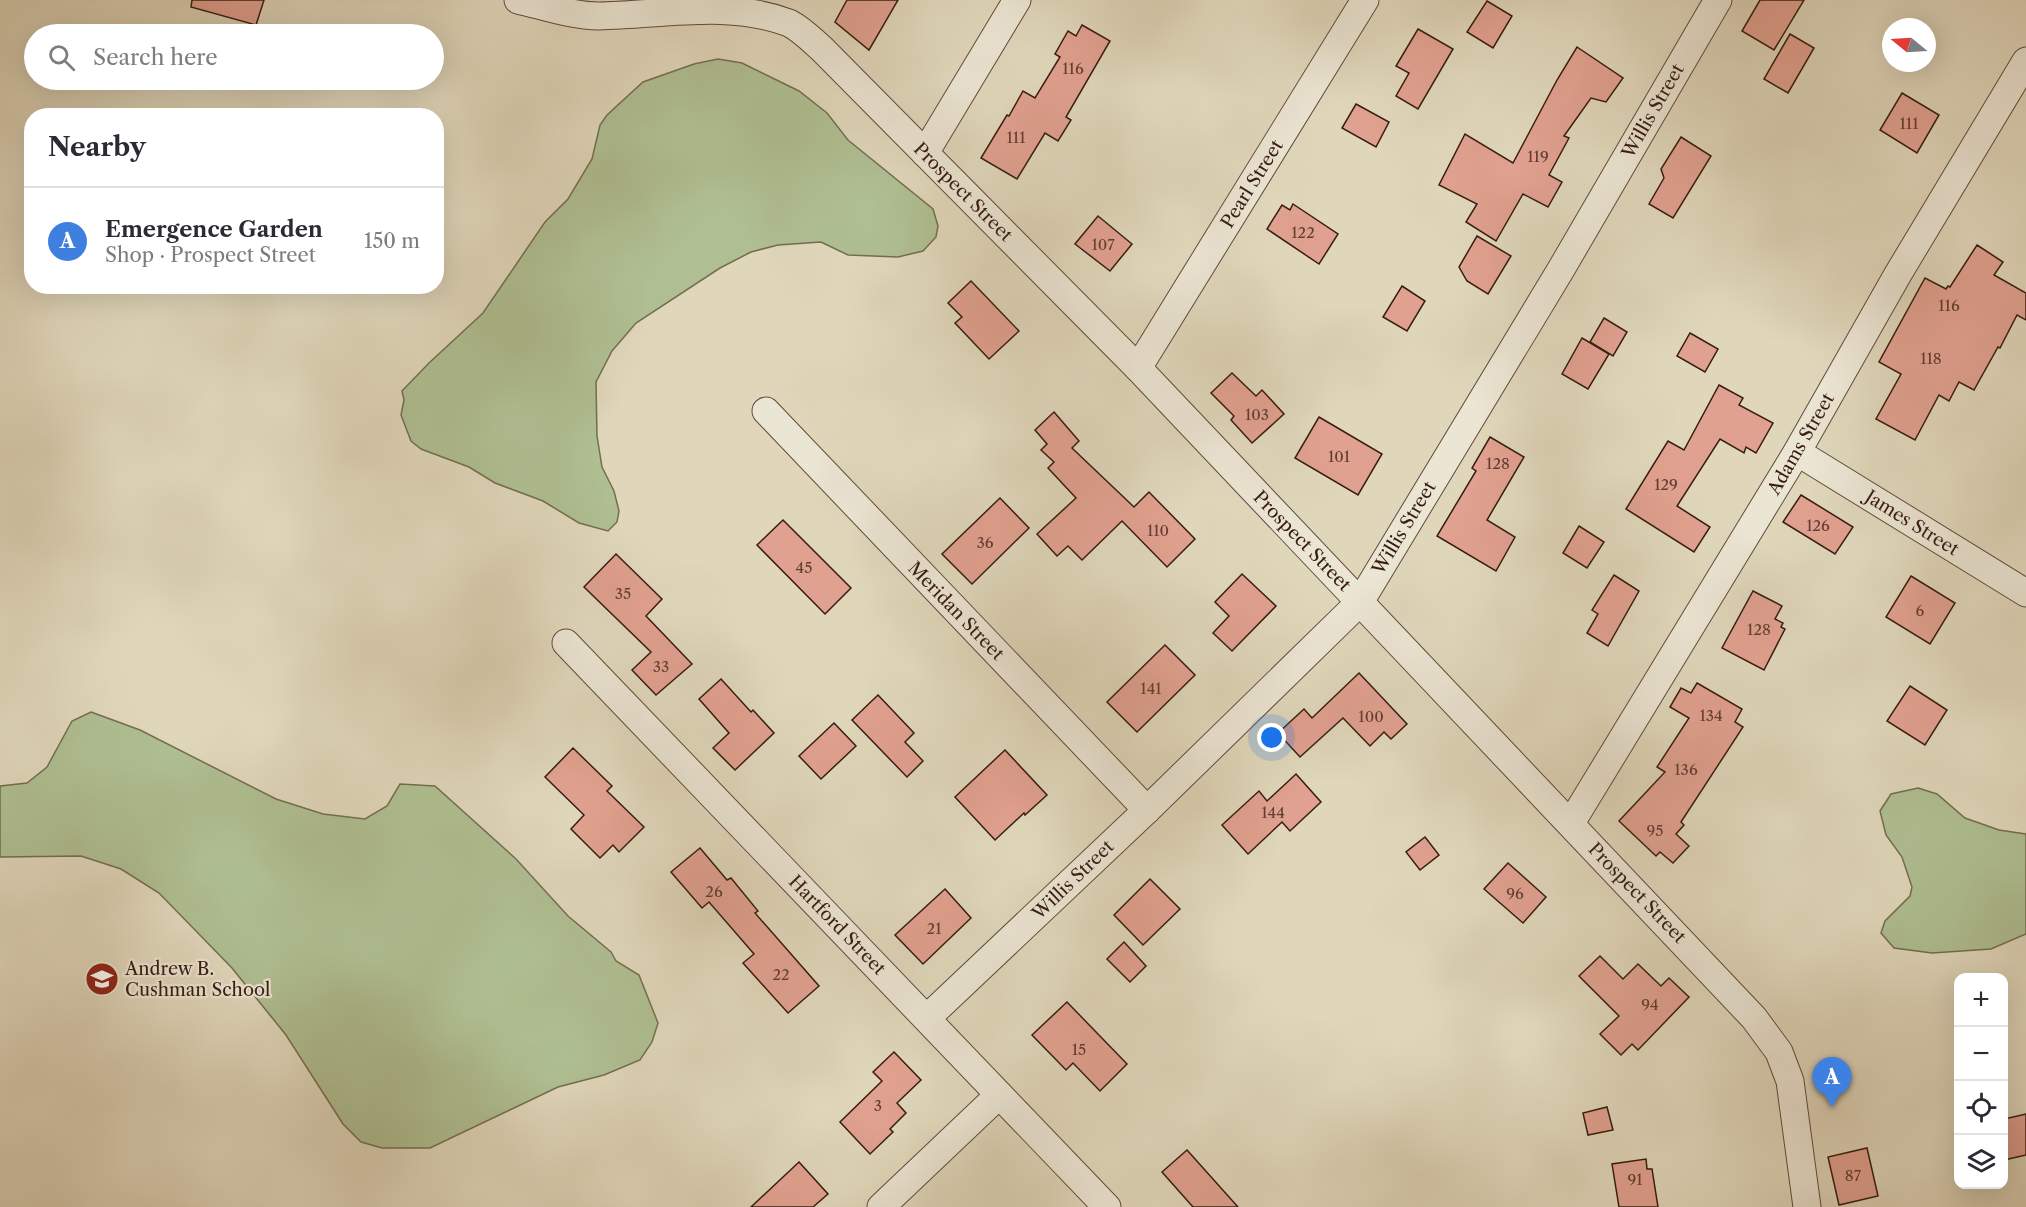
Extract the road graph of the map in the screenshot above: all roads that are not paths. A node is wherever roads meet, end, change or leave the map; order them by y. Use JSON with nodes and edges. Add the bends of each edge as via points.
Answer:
{"nodes":[{"id":1,"x":518,"y":0,"type":"edge"},
{"id":2,"x":1017,"y":0,"type":"edge"},
{"id":3,"x":1365,"y":0,"type":"edge"},
{"id":4,"x":1718,"y":0,"type":"edge"},
{"id":5,"x":666,"y":5,"type":"edge"},
{"id":6,"x":2026,"y":61,"type":"edge"},
{"id":7,"x":925,"y":153,"type":"junction"},
{"id":8,"x":1138,"y":368,"type":"junction"},
{"id":9,"x":766,"y":411,"type":"dead end"},
{"id":10,"x":1797,"y":452,"type":"junction"},
{"id":11,"x":2026,"y":593,"type":"edge"},
{"id":12,"x":1360,"y":602,"type":"junction"},
{"id":13,"x":566,"y":643,"type":"dead end"},
{"id":14,"x":1147,"y":810,"type":"junction"},
{"id":15,"x":1571,"y":823,"type":"junction"},
{"id":16,"x":927,"y":1018,"type":"junction"},
{"id":17,"x":999,"y":1095,"type":"junction"},
{"id":18,"x":881,"y":1207,"type":"edge"},
{"id":19,"x":1107,"y":1207,"type":"edge"},
{"id":20,"x":1807,"y":1207,"type":"edge"}],
"edges":[{"from":1,"to":5,"type":"street","name":"Prospect Street","via":[[598,16]]},
{"from":2,"to":7,"type":"street"},
{"from":3,"to":8,"type":"street","name":"Pearl Street"},
{"from":4,"to":12,"type":"street","name":"Willis Street"},
{"from":5,"to":7,"type":"street","name":"Prospect Street","via":[[740,8],[791,24],[822,49]]},
{"from":6,"to":10,"type":"street","name":"Adams Street"},
{"from":7,"to":8,"type":"street","name":"Prospect Street"},
{"from":8,"to":12,"type":"street","name":"Prospect Street"},
{"from":9,"to":14,"type":"street","name":"Meridan Street"},
{"from":10,"to":11,"type":"street","name":"James Street"},
{"from":10,"to":15,"type":"street","name":"Adams Street"},
{"from":12,"to":14,"type":"street","name":"Willis Street"},
{"from":12,"to":15,"type":"street","name":"Prospect Street"},
{"from":13,"to":16,"type":"street","name":"Hartford Street"},
{"from":14,"to":16,"type":"street","name":"Willis Street"},
{"from":15,"to":20,"type":"street","name":"Prospect Street","via":[[1735,996],[1779,1052],[1790,1081]]},
{"from":16,"to":17,"type":"street","name":"Hartford Street"},
{"from":17,"to":18,"type":"street"},
{"from":17,"to":19,"type":"street","name":"Hartford Street"}]}
